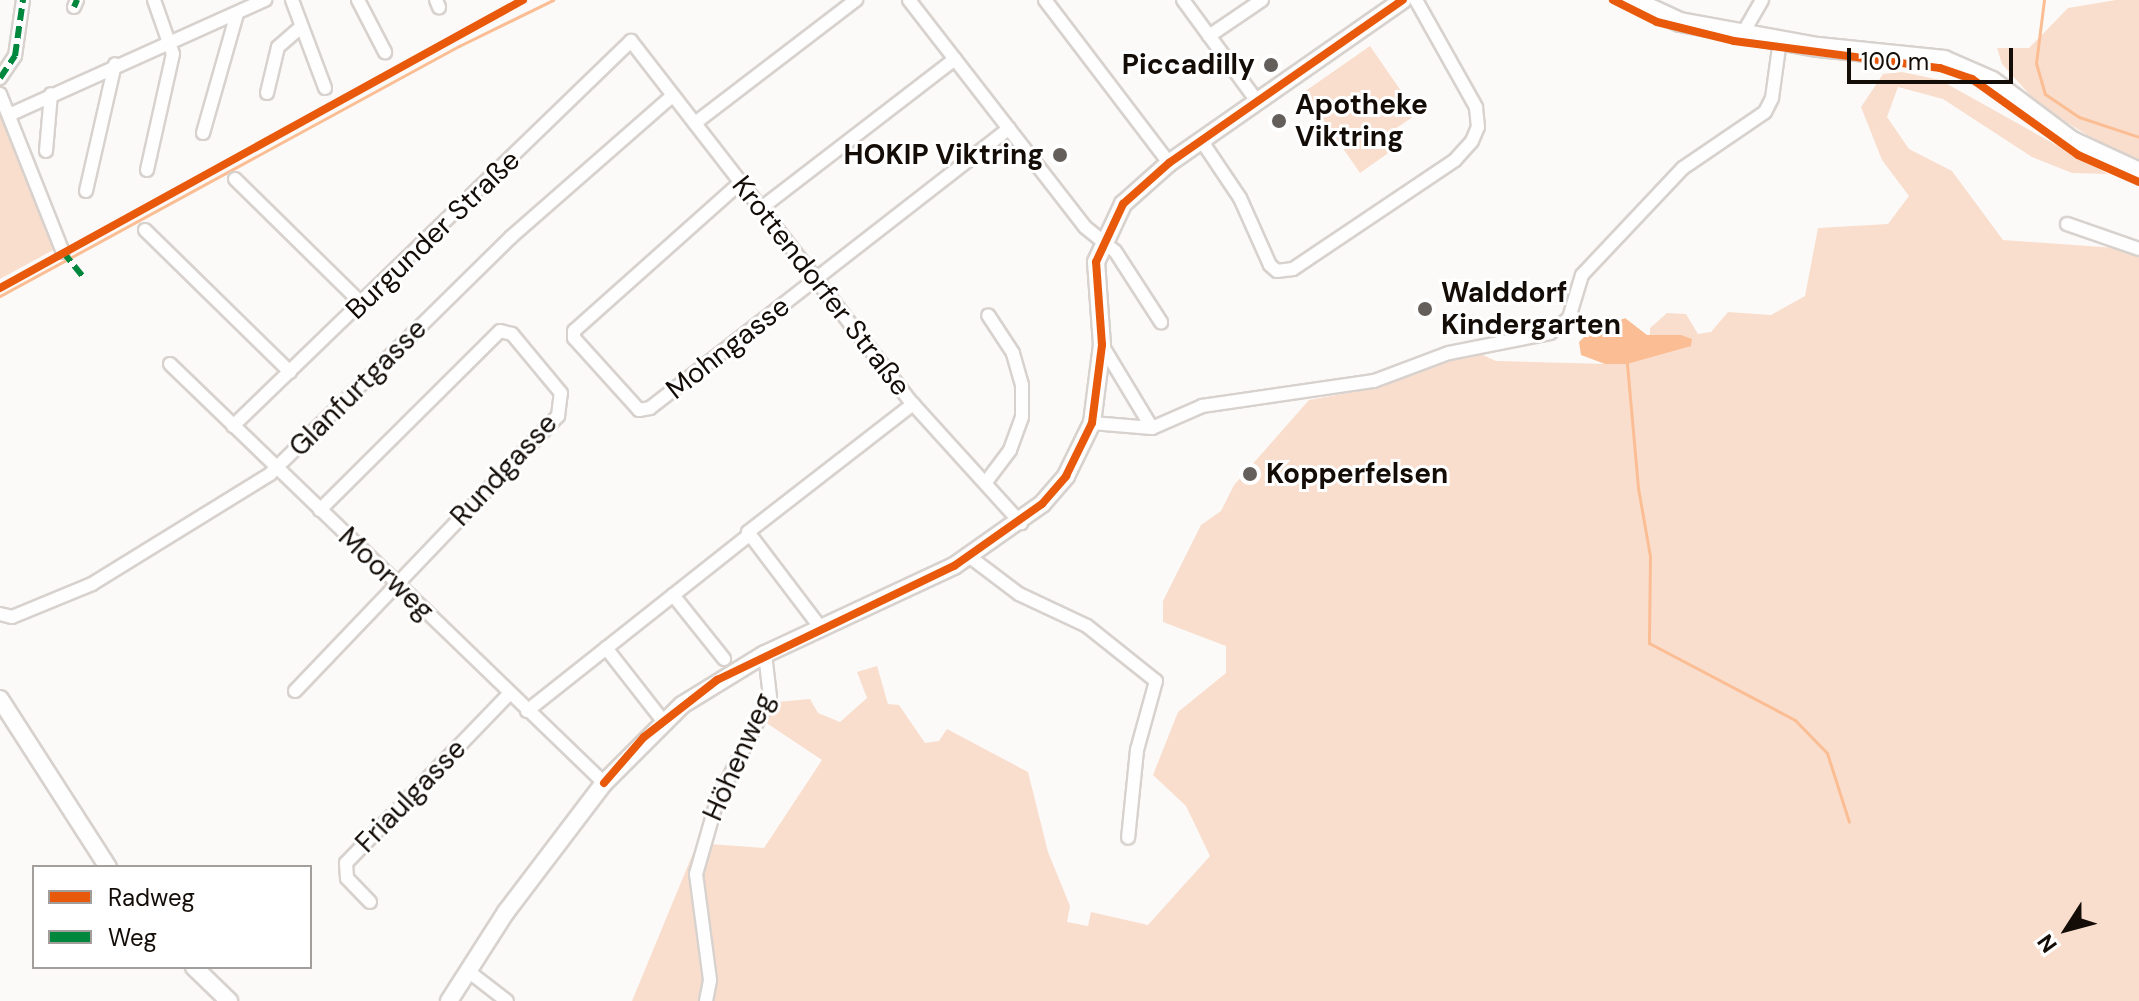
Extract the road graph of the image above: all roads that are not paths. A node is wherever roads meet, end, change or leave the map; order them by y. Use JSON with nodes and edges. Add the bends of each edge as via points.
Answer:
{"nodes":[{"id":1,"x":23,"y":0,"type":"edge"},
{"id":2,"x":154,"y":0,"type":"edge"},
{"id":3,"x":265,"y":0,"type":"edge"},
{"id":4,"x":292,"y":0,"type":"edge"},
{"id":5,"x":358,"y":0,"type":"edge"},
{"id":6,"x":856,"y":0,"type":"edge"},
{"id":7,"x":909,"y":0,"type":"edge"},
{"id":8,"x":1045,"y":0,"type":"edge"},
{"id":9,"x":1183,"y":0,"type":"edge"},
{"id":10,"x":1262,"y":0,"type":"edge"},
{"id":11,"x":1403,"y":0,"type":"edge"},
{"id":12,"x":1416,"y":0,"type":"edge"},
{"id":13,"x":1632,"y":0,"type":"edge"},
{"id":14,"x":1762,"y":0,"type":"edge"},
{"id":15,"x":237,"y":14,"type":"junction"},
{"id":16,"x":301,"y":27,"type":"junction"},
{"id":17,"x":1743,"y":33,"type":"junction"},
{"id":18,"x":1209,"y":36,"type":"junction"},
{"id":19,"x":171,"y":39,"type":"junction"},
{"id":20,"x":1780,"y":40,"type":"junction"},
{"id":21,"x":631,"y":41,"type":"joint"},
{"id":22,"x":385,"y":52,"type":"dead end"},
{"id":23,"x":955,"y":59,"type":"junction"},
{"id":24,"x":115,"y":64,"type":"junction"},
{"id":25,"x":0,"y":78,"type":"edge"},
{"id":26,"x":325,"y":88,"type":"dead end"},
{"id":27,"x":267,"y":93,"type":"dead end"},
{"id":28,"x":0,"y":94,"type":"edge"},
{"id":29,"x":51,"y":94,"type":"junction"},
{"id":30,"x":673,"y":95,"type":"junction"},
{"id":31,"x":1257,"y":101,"type":"junction"},
{"id":32,"x":9,"y":115,"type":"junction"},
{"id":33,"x":695,"y":123,"type":"junction"},
{"id":34,"x":1009,"y":129,"type":"junction"},
{"id":35,"x":203,"y":133,"type":"dead end"},
{"id":36,"x":1201,"y":140,"type":"junction"},
{"id":37,"x":46,"y":151,"type":"dead end"},
{"id":38,"x":1169,"y":163,"type":"junction"},
{"id":39,"x":147,"y":170,"type":"dead end"},
{"id":40,"x":2139,"y":172,"type":"edge"},
{"id":41,"x":235,"y":179,"type":"dead end"},
{"id":42,"x":740,"y":183,"type":"junction"},
{"id":43,"x":86,"y":191,"type":"dead end"},
{"id":44,"x":760,"y":209,"type":"junction"},
{"id":45,"x":2067,"y":224,"type":"dead end"},
{"id":46,"x":145,"y":230,"type":"dead end"},
{"id":47,"x":1102,"y":240,"type":"junction"},
{"id":48,"x":2139,"y":249,"type":"edge"},
{"id":49,"x":63,"y":252,"type":"dead end"},
{"id":50,"x":815,"y":280,"type":"junction"},
{"id":51,"x":361,"y":303,"type":"junction"},
{"id":52,"x":988,"y":315,"type":"dead end"},
{"id":53,"x":1161,"y":322,"type":"dead end"},
{"id":54,"x":1102,"y":345,"type":"junction"},
{"id":55,"x":170,"y":364,"type":"dead end"},
{"id":56,"x":290,"y":372,"type":"junction"},
{"id":57,"x":913,"y":404,"type":"junction"},
{"id":58,"x":1092,"y":423,"type":"junction"},
{"id":59,"x":233,"y":426,"type":"junction"},
{"id":60,"x":1152,"y":428,"type":"junction"},
{"id":61,"x":277,"y":468,"type":"junction"},
{"id":62,"x":986,"y":482,"type":"junction"},
{"id":63,"x":320,"y":510,"type":"junction"},
{"id":64,"x":1021,"y":523,"type":"junction"},
{"id":65,"x":749,"y":535,"type":"junction"},
{"id":66,"x":970,"y":557,"type":"junction"},
{"id":67,"x":397,"y":584,"type":"junction"},
{"id":68,"x":673,"y":595,"type":"junction"},
{"id":69,"x":0,"y":614,"type":"edge"},
{"id":70,"x":820,"y":627,"type":"junction"},
{"id":71,"x":606,"y":648,"type":"junction"},
{"id":72,"x":765,"y":654,"type":"junction"},
{"id":73,"x":724,"y":659,"type":"dead end"},
{"id":74,"x":295,"y":691,"type":"dead end"},
{"id":75,"x":509,"y":694,"type":"junction"},
{"id":76,"x":0,"y":699,"type":"edge"},
{"id":77,"x":527,"y":711,"type":"junction"},
{"id":78,"x":663,"y":721,"type":"junction"},
{"id":79,"x":604,"y":783,"type":"junction"},
{"id":80,"x":1128,"y":838,"type":"dead end"},
{"id":81,"x":107,"y":865,"type":"edge"},
{"id":82,"x":370,"y":902,"type":"dead end"},
{"id":83,"x":196,"y":969,"type":"edge"},
{"id":84,"x":468,"y":971,"type":"junction"},
{"id":85,"x":229,"y":1001,"type":"edge"},
{"id":86,"x":449,"y":1001,"type":"edge"},
{"id":87,"x":507,"y":1001,"type":"edge"},
{"id":88,"x":706,"y":1001,"type":"edge"}],
"edges":[{"from":1,"to":25,"type":"street","via":[[15,56]]},
{"from":2,"to":19,"type":"street"},
{"from":3,"to":15,"type":"street"},
{"from":4,"to":16,"type":"street"},
{"from":5,"to":22,"type":"street"},
{"from":6,"to":33,"type":"street"},
{"from":7,"to":23,"type":"street"},
{"from":8,"to":38,"type":"street"},
{"from":9,"to":18,"type":"street"},
{"from":10,"to":18,"type":"street"},
{"from":11,"to":31,"type":"street"},
{"from":12,"to":36,"type":"street","via":[[1476,107],[1478,127],[1472,141],[1455,160],[1293,269],[1277,271],[1270,265],[1240,198]]},
{"from":13,"to":17,"type":"main road","via":[[1680,22]]},
{"from":14,"to":17,"type":"street"},
{"from":15,"to":19,"type":"street"},
{"from":15,"to":35,"type":"street"},
{"from":16,"to":26,"type":"street"},
{"from":16,"to":27,"type":"street","via":[[278,47]]},
{"from":17,"to":20,"type":"main road"},
{"from":18,"to":31,"type":"street"},
{"from":19,"to":24,"type":"street"},
{"from":19,"to":39,"type":"street","via":[[173,54]]},
{"from":20,"to":40,"type":"main road","via":[[1944,60],[1971,70],[2072,141]]},
{"from":20,"to":60,"type":"street","via":[[1774,90],[1765,112],[1683,168],[1582,275],[1569,318],[1550,333],[1449,353],[1374,381],[1202,406]]},
{"from":21,"to":30,"type":"street","name":"Krottendorfer Straße"},
{"from":21,"to":51,"type":"street","name":"Burgunder Straße"},
{"from":23,"to":34,"type":"street"},
{"from":23,"to":44,"type":"street"},
{"from":24,"to":29,"type":"street"},
{"from":24,"to":43,"type":"street"},
{"from":28,"to":32,"type":"street"},
{"from":29,"to":32,"type":"street"},
{"from":29,"to":37,"type":"street"},
{"from":30,"to":33,"type":"street","name":"Krottendorfer Straße"},
{"from":30,"to":61,"type":"street","name":"Glanfurtgasse","via":[[511,237]]},
{"from":31,"to":36,"type":"street"},
{"from":32,"to":49,"type":"street"},
{"from":33,"to":42,"type":"street","name":"Krottendorfer Straße"},
{"from":34,"to":47,"type":"street","via":[[1085,227]]},
{"from":34,"to":50,"type":"street","name":"Mohngasse"},
{"from":36,"to":38,"type":"street"},
{"from":38,"to":47,"type":"street","via":[[1123,204]]},
{"from":41,"to":51,"type":"street"},
{"from":42,"to":44,"type":"street","name":"Krottendorfer Straße"},
{"from":42,"to":50,"type":"street","name":"Mohngasse","via":[[574,331],[574,338],[634,407],[650,408]]},
{"from":44,"to":50,"type":"street","name":"Krottendorfer Straße"},
{"from":45,"to":48,"type":"street"},
{"from":46,"to":56,"type":"street"},
{"from":47,"to":53,"type":"street","via":[[1146,291]]},
{"from":47,"to":54,"type":"street","via":[[1095,285]]},
{"from":50,"to":57,"type":"street","name":"Krottendorfer Straße"},
{"from":51,"to":56,"type":"street","name":"Burgunder Straße"},
{"from":52,"to":62,"type":"street","via":[[1013,353],[1022,385],[1022,417],[1010,450]]},
{"from":54,"to":58,"type":"street"},
{"from":54,"to":60,"type":"street"},
{"from":55,"to":59,"type":"street","name":"Moorweg"},
{"from":56,"to":59,"type":"street","name":"Burgunder Straße"},
{"from":57,"to":62,"type":"street","name":"Krottendorfer Straße"},
{"from":57,"to":65,"type":"street","via":[[811,479]]},
{"from":58,"to":60,"type":"street"},
{"from":58,"to":64,"type":"street","via":[[1066,476]]},
{"from":59,"to":61,"type":"street","name":"Moorweg"},
{"from":61,"to":63,"type":"street","name":"Moorweg"},
{"from":61,"to":69,"type":"street","name":"Glanfurtgasse","via":[[92,584],[12,617]]},
{"from":62,"to":64,"type":"street","name":"Krottendorfer Straße"},
{"from":63,"to":67,"type":"street","name":"Moorweg"},
{"from":63,"to":67,"type":"street","name":"Rundgasse","via":[[494,334],[512,334],[561,393],[562,409]]},
{"from":64,"to":66,"type":"street"},
{"from":65,"to":68,"type":"street"},
{"from":65,"to":70,"type":"street"},
{"from":66,"to":70,"type":"street"},
{"from":66,"to":80,"type":"street","via":[[1019,594],[1087,626],[1156,681],[1135,764]]},
{"from":67,"to":74,"type":"street"},
{"from":67,"to":75,"type":"street","name":"Moorweg"},
{"from":68,"to":71,"type":"street"},
{"from":68,"to":73,"type":"street"},
{"from":70,"to":72,"type":"street"},
{"from":71,"to":77,"type":"street"},
{"from":71,"to":78,"type":"street"},
{"from":72,"to":78,"type":"street","via":[[717,680]]},
{"from":72,"to":88,"type":"street","name":"Höhenweg","via":[[770,697],[717,801],[696,874],[710,980]]},
{"from":75,"to":77,"type":"street","name":"Moorweg"},
{"from":75,"to":82,"type":"street","name":"Friaulgasse","via":[[346,863],[347,878]]},
{"from":76,"to":81,"type":"street"},
{"from":77,"to":79,"type":"street","name":"Moorweg"},
{"from":78,"to":79,"type":"street"},
{"from":79,"to":84,"type":"street"},
{"from":83,"to":85,"type":"street"},
{"from":84,"to":86,"type":"street"},
{"from":84,"to":87,"type":"street"}]}
